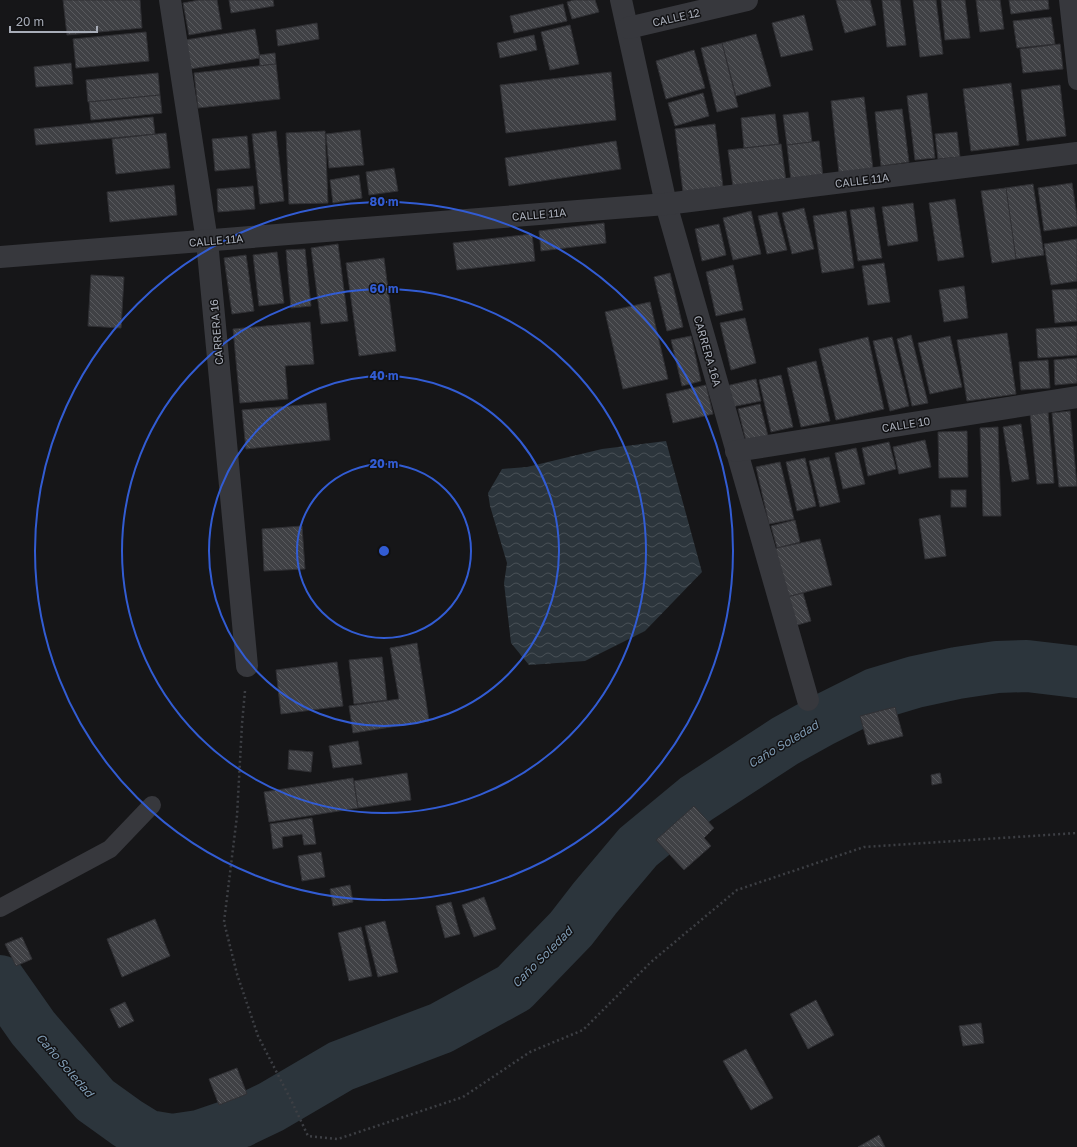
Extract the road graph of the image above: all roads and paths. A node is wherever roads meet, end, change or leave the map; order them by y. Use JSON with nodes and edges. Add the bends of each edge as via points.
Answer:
{"nodes":[{"id":1,"x":170,"y":0,"type":"edge"},
{"id":2,"x":621,"y":0,"type":"edge"},
{"id":3,"x":747,"y":0,"type":"edge"},
{"id":4,"x":1068,"y":0,"type":"edge"},
{"id":5,"x":628,"y":28,"type":"junction"},
{"id":6,"x":1077,"y":81,"type":"edge"},
{"id":7,"x":1077,"y":153,"type":"edge"},
{"id":8,"x":666,"y":204,"type":"junction"},
{"id":9,"x":207,"y":241,"type":"junction"},
{"id":10,"x":0,"y":257,"type":"edge"},
{"id":11,"x":1077,"y":397,"type":"edge"},
{"id":12,"x":736,"y":451,"type":"junction"},
{"id":13,"x":248,"y":666,"type":"joint"},
{"id":14,"x":808,"y":700,"type":"dead end"},
{"id":15,"x":152,"y":805,"type":"dead end"},
{"id":16,"x":1077,"y":833,"type":"edge"},
{"id":17,"x":0,"y":908,"type":"edge"}],
"edges":[{"from":1,"to":9,"type":"street","name":"CARRERA 16"},
{"from":2,"to":5,"type":"street","name":"CARRERA 16A"},
{"from":3,"to":5,"type":"street","name":"CALLE 12"},
{"from":4,"to":6,"type":"lane"},
{"from":5,"to":8,"type":"street","name":"CARRERA 16A"},
{"from":7,"to":8,"type":"street","name":"CALLE 11A"},
{"from":8,"to":9,"type":"street","name":"CALLE 11A"},
{"from":8,"to":12,"type":"street","name":"CARRERA 16A"},
{"from":9,"to":10,"type":"street","name":"CALLE 11A"},
{"from":9,"to":13,"type":"street","name":"CARRERA 16"},
{"from":11,"to":12,"type":"street","name":"CALLE 10"},
{"from":12,"to":14,"type":"street","name":"CARRERA 16A"},
{"from":13,"to":16,"type":"path","via":[[237,816],[224,922],[237,974],[258,1036],[308,1136],[338,1139],[463,1097],[530,1052],[583,1030],[651,962],[737,890],[864,847]]},
{"from":15,"to":17,"type":"lane","via":[[110,849]]}]}
